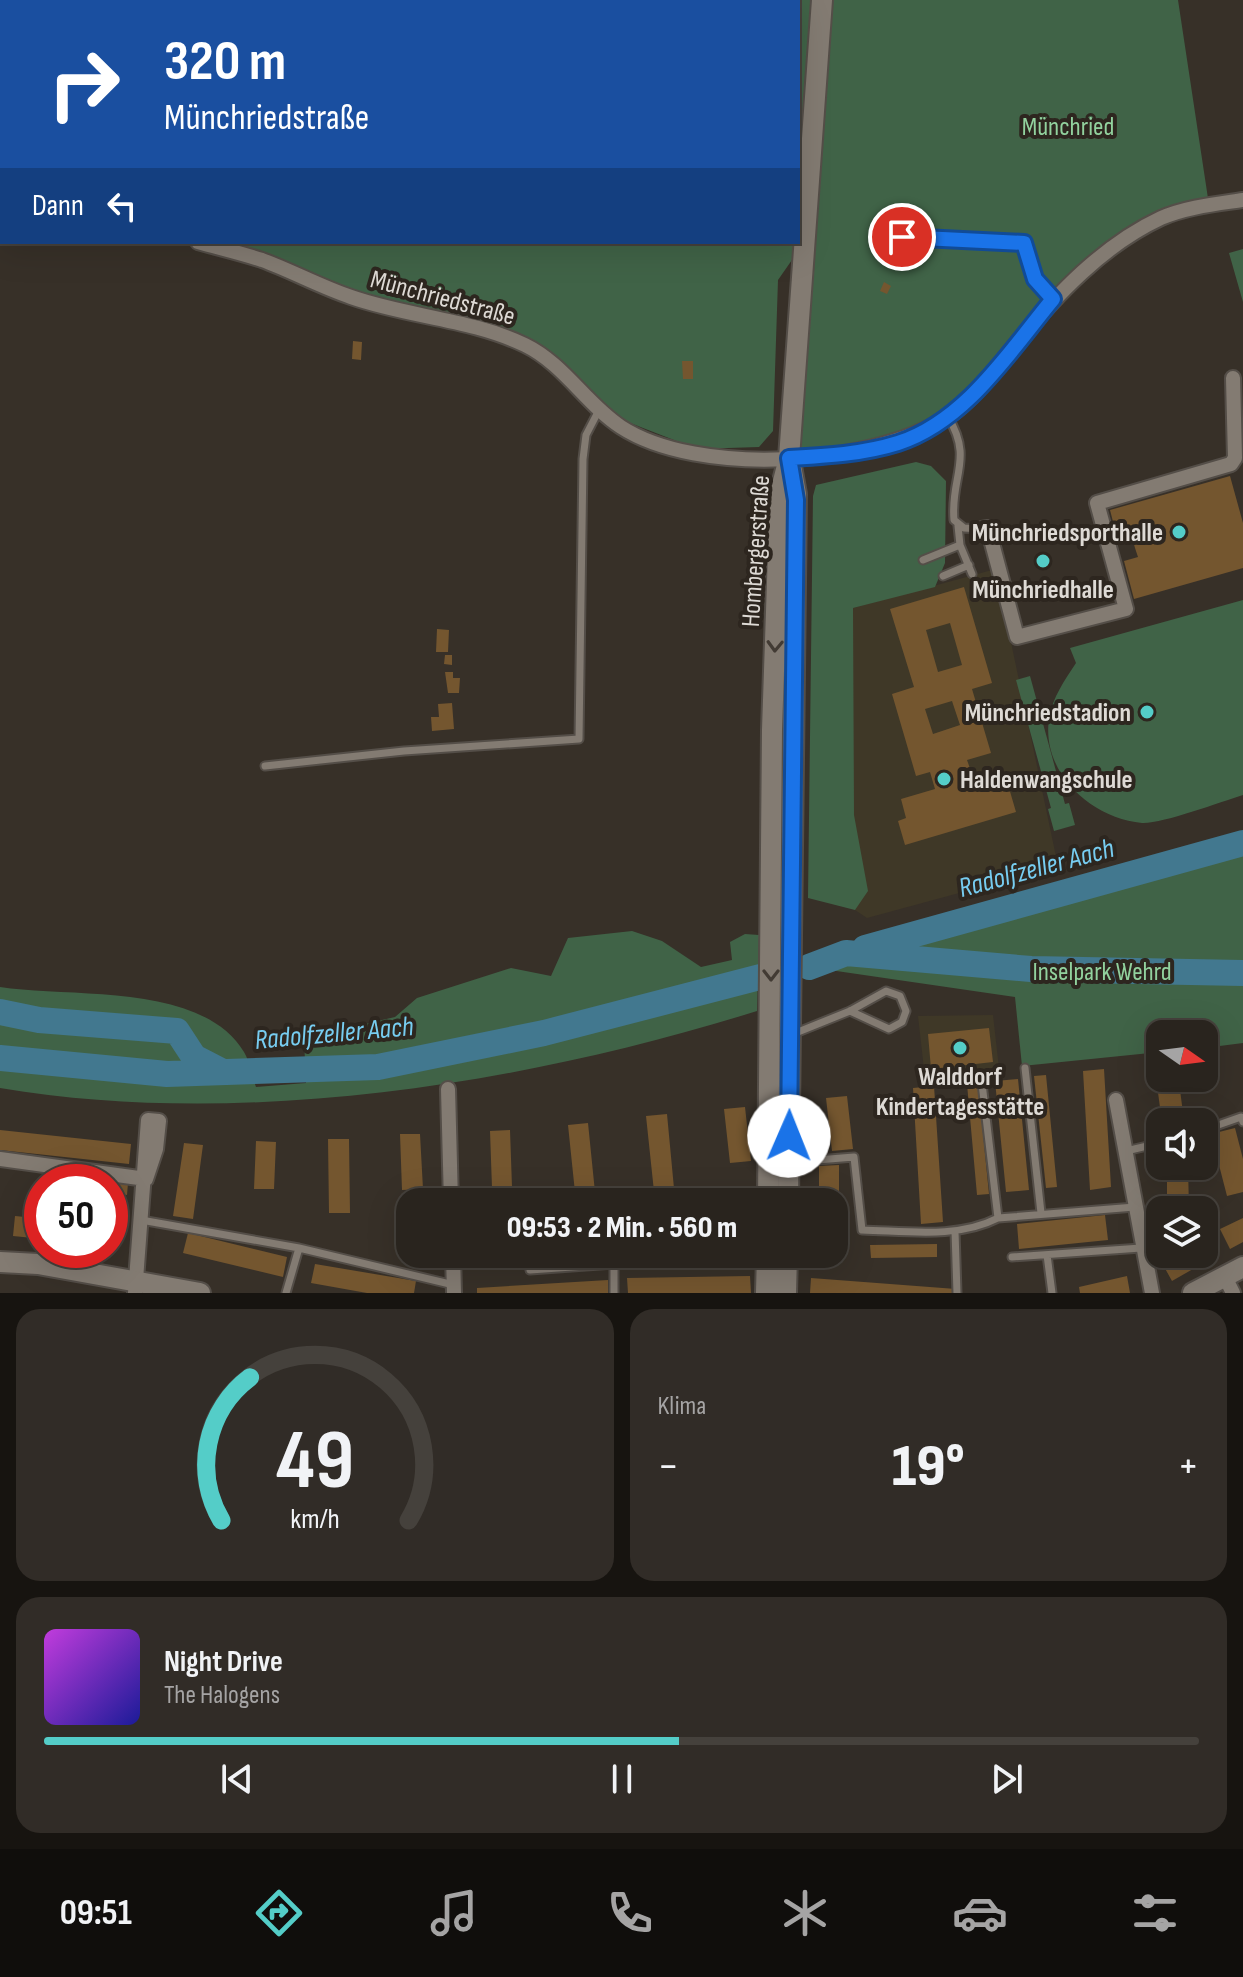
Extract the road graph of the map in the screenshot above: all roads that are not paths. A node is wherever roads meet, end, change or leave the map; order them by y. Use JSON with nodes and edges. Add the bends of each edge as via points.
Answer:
{"nodes":[{"id":1,"x":822,"y":0,"type":"edge"},
{"id":2,"x":1243,"y":200,"type":"edge"},
{"id":3,"x":902,"y":237,"type":"dead end"},
{"id":4,"x":205,"y":244,"type":"edge"},
{"id":5,"x":1053,"y":299,"type":"junction"},
{"id":6,"x":1233,"y":378,"type":"dead end"},
{"id":7,"x":600,"y":408,"type":"junction"},
{"id":8,"x":948,"y":417,"type":"junction"},
{"id":9,"x":789,"y":458,"type":"junction"},
{"id":10,"x":958,"y":526,"type":"junction"},
{"id":11,"x":982,"y":529,"type":"joint"},
{"id":12,"x":960,"y":545,"type":"junction"},
{"id":13,"x":923,"y":560,"type":"dead end"},
{"id":14,"x":969,"y":565,"type":"junction"},
{"id":15,"x":972,"y":574,"type":"dead end"},
{"id":16,"x":943,"y":576,"type":"dead end"},
{"id":17,"x":265,"y":766,"type":"dead end"},
{"id":18,"x":850,"y":1011,"type":"junction"},
{"id":19,"x":784,"y":1027,"type":"junction"},
{"id":20,"x":1025,"y":1068,"type":"dead end"},
{"id":21,"x":981,"y":1075,"type":"dead end"},
{"id":22,"x":448,"y":1089,"type":"dead end"},
{"id":23,"x":1116,"y":1100,"type":"dead end"},
{"id":24,"x":1243,"y":1122,"type":"edge"},
{"id":25,"x":1218,"y":1125,"type":"edge"},
{"id":26,"x":1146,"y":1146,"type":"edge"},
{"id":27,"x":1124,"y":1152,"type":"junction"},
{"id":28,"x":0,"y":1159,"type":"edge"},
{"id":29,"x":789,"y":1169,"type":"junction"},
{"id":30,"x":451,"y":1188,"type":"edge"},
{"id":31,"x":769,"y":1188,"type":"edge"},
{"id":32,"x":788,"y":1188,"type":"edge"},
{"id":33,"x":1135,"y":1207,"type":"junction"},
{"id":34,"x":1041,"y":1213,"type":"junction"},
{"id":35,"x":998,"y":1218,"type":"junction"},
{"id":36,"x":141,"y":1220,"type":"junction"},
{"id":37,"x":955,"y":1231,"type":"junction"},
{"id":38,"x":299,"y":1248,"type":"junction"},
{"id":39,"x":1141,"y":1248,"type":"junction"},
{"id":40,"x":1047,"y":1255,"type":"junction"},
{"id":41,"x":1012,"y":1257,"type":"dead end"},
{"id":42,"x":0,"y":1262,"type":"edge"},
{"id":43,"x":453,"y":1268,"type":"edge"},
{"id":44,"x":558,"y":1268,"type":"edge"},
{"id":45,"x":614,"y":1268,"type":"edge"},
{"id":46,"x":767,"y":1268,"type":"edge"},
{"id":47,"x":787,"y":1268,"type":"edge"},
{"id":48,"x":530,"y":1270,"type":"dead end"},
{"id":49,"x":1233,"y":1279,"type":"edge"},
{"id":50,"x":135,"y":1286,"type":"edge"},
{"id":51,"x":454,"y":1289,"type":"edge"},
{"id":52,"x":200,"y":1293,"type":"edge"},
{"id":53,"x":286,"y":1293,"type":"edge"},
{"id":54,"x":614,"y":1293,"type":"edge"},
{"id":55,"x":766,"y":1293,"type":"edge"},
{"id":56,"x":786,"y":1293,"type":"edge"},
{"id":57,"x":957,"y":1293,"type":"edge"},
{"id":58,"x":1052,"y":1293,"type":"edge"},
{"id":59,"x":1152,"y":1293,"type":"edge"},
{"id":60,"x":1193,"y":1293,"type":"edge"}],
"edges":[{"from":1,"to":9,"type":"main road","name":"Hombergerstraße"},
{"from":2,"to":5,"type":"street","name":"Münchriedstraße","via":[[1162,218],[1115,247]]},
{"from":3,"to":5,"type":"lane","via":[[1024,243],[1035,279]]},
{"from":4,"to":7,"type":"street","name":"Münchriedstraße","via":[[405,312],[489,330],[557,367]]},
{"from":5,"to":8,"type":"street","name":"Münchriedstraße"},
{"from":6,"to":11,"type":"street","via":[[1231,464],[1097,503],[1126,609],[1017,637],[988,528]]},
{"from":7,"to":9,"type":"street","name":"Münchriedstraße","via":[[619,426],[665,449],[691,455]]},
{"from":7,"to":17,"type":"lane","via":[[586,435],[583,459],[579,739]]},
{"from":8,"to":9,"type":"street","name":"Münchriedstraße","via":[[900,442],[861,452]]},
{"from":8,"to":10,"type":"lane","via":[[963,450],[952,504]]},
{"from":9,"to":19,"type":"main road","name":"Hombergerstraße","via":[[780,493],[772,730]]},
{"from":10,"to":11,"type":"lane"},
{"from":10,"to":12,"type":"lane"},
{"from":12,"to":13,"type":"lane"},
{"from":12,"to":14,"type":"lane"},
{"from":14,"to":15,"type":"lane"},
{"from":14,"to":16,"type":"lane"},
{"from":18,"to":18,"type":"lane","via":[[886,991],[900,996],[906,1011],[902,1022],[889,1029]]},
{"from":18,"to":19,"type":"lane"},
{"from":19,"to":29,"type":"main road","name":"Hombergerstraße"},
{"from":19,"to":31,"type":"main road","name":"Hombergerstraße"},
{"from":20,"to":34,"type":"lane"},
{"from":21,"to":35,"type":"lane"},
{"from":22,"to":30,"type":"street"},
{"from":23,"to":27,"type":"street"},
{"from":24,"to":25,"type":"lane","via":[[1241,1117]]},
{"from":26,"to":27,"type":"lane"},
{"from":27,"to":33,"type":"street"},
{"from":28,"to":36,"type":"street","via":[[146,1179]]},
{"from":29,"to":32,"type":"main road","name":"Hombergerstraße"},
{"from":29,"to":37,"type":"lane","via":[[854,1157],[862,1230]]},
{"from":33,"to":34,"type":"lane"},
{"from":33,"to":39,"type":"street"},
{"from":34,"to":35,"type":"lane"},
{"from":35,"to":37,"type":"lane","via":[[979,1228]]},
{"from":36,"to":38,"type":"lane"},
{"from":36,"to":50,"type":"street"},
{"from":37,"to":57,"type":"lane"},
{"from":38,"to":51,"type":"lane"},
{"from":38,"to":53,"type":"lane"},
{"from":39,"to":40,"type":"lane"},
{"from":39,"to":59,"type":"street"},
{"from":40,"to":41,"type":"lane"},
{"from":40,"to":58,"type":"lane"},
{"from":42,"to":50,"type":"main road"},
{"from":43,"to":51,"type":"street"},
{"from":44,"to":48,"type":"lane"},
{"from":45,"to":54,"type":"lane"},
{"from":46,"to":55,"type":"main road"},
{"from":47,"to":56,"type":"main road"},
{"from":49,"to":60,"type":"main road"},
{"from":50,"to":52,"type":"main road"}]}
